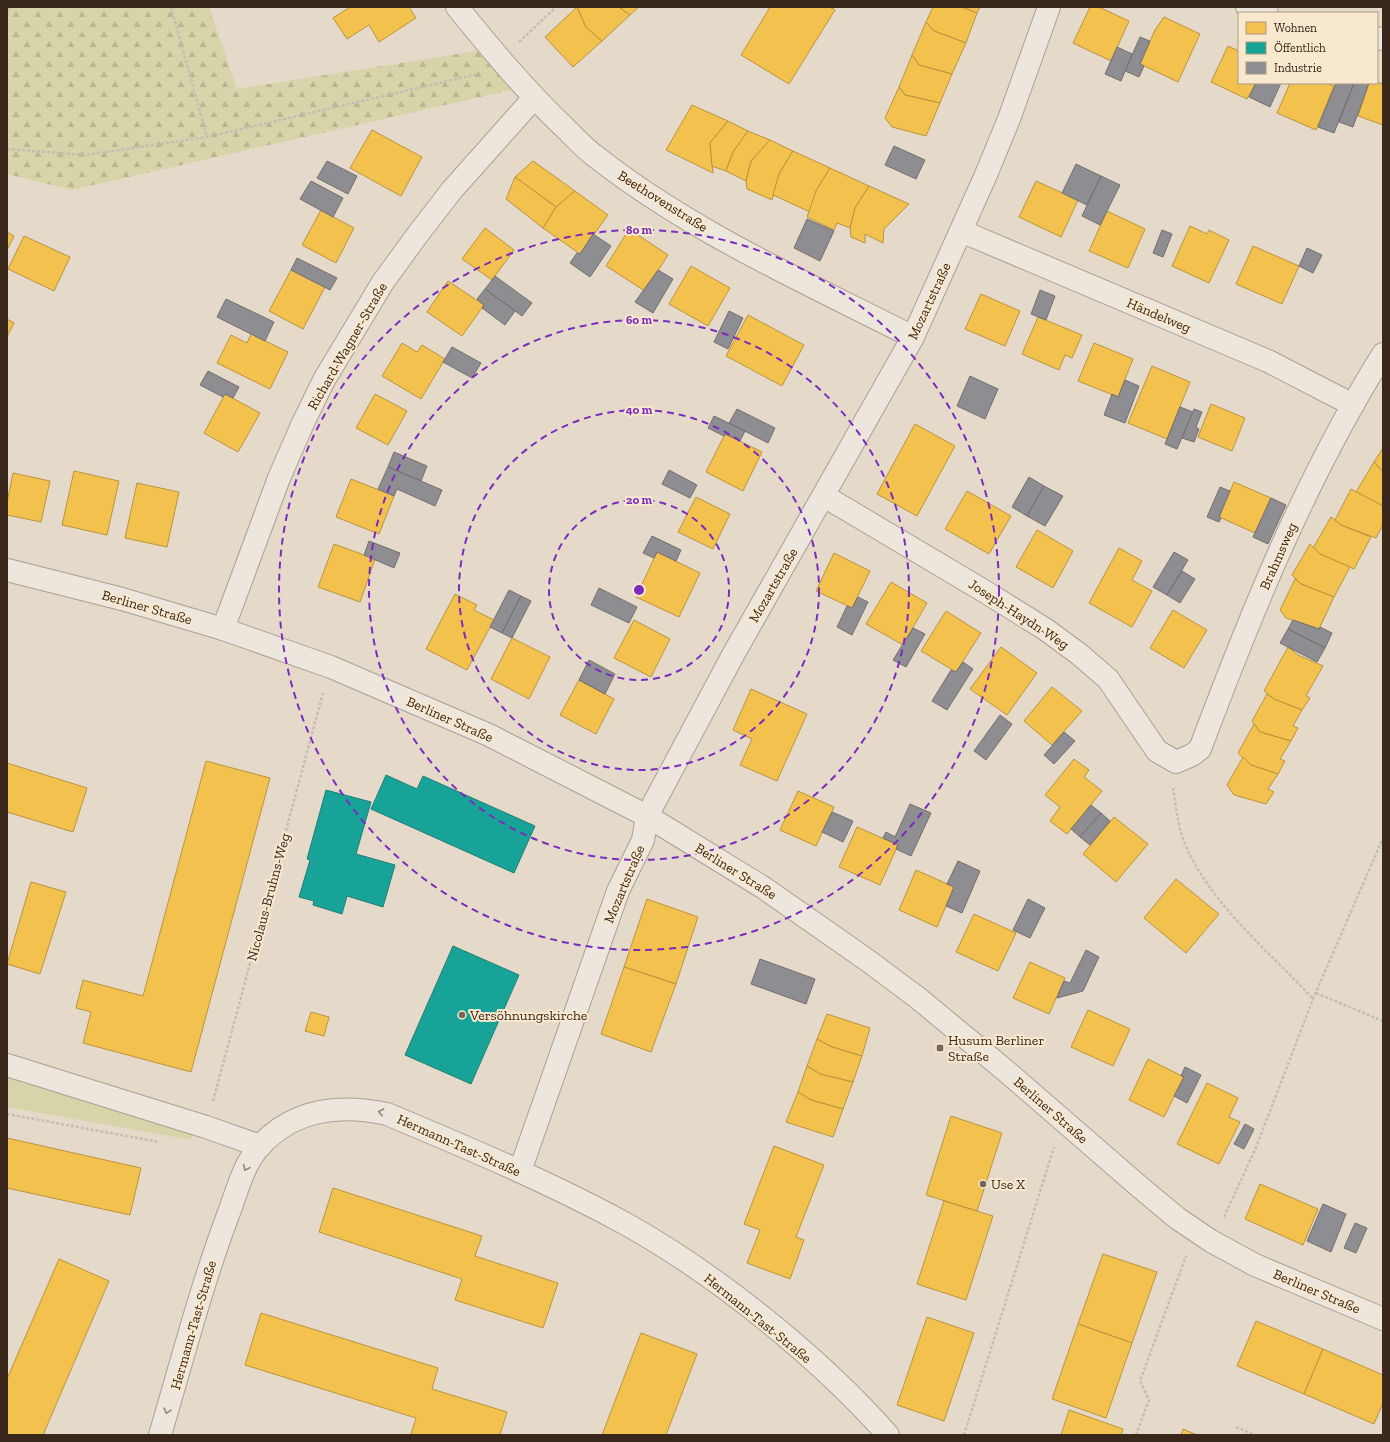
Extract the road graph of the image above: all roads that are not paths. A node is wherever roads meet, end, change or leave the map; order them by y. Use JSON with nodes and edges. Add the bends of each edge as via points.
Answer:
{"nodes":[{"id":1,"x":457,"y":7,"type":"edge"},
{"id":2,"x":1049,"y":7,"type":"edge"},
{"id":3,"x":1247,"y":7,"type":"edge"},
{"id":4,"x":1264,"y":12,"type":"edge"},
{"id":5,"x":533,"y":99,"type":"junction"},
{"id":6,"x":961,"y":232,"type":"junction"},
{"id":7,"x":913,"y":337,"type":"junction"},
{"id":8,"x":1383,"y":354,"type":"edge"},
{"id":9,"x":1354,"y":405,"type":"junction"},
{"id":10,"x":824,"y":496,"type":"junction"},
{"id":11,"x":7,"y":570,"type":"edge"},
{"id":12,"x":223,"y":629,"type":"junction"},
{"id":13,"x":1176,"y":759,"type":"joint"},
{"id":14,"x":647,"y":816,"type":"junction"},
{"id":15,"x":7,"y":1065,"type":"edge"},
{"id":16,"x":260,"y":1146,"type":"junction"},
{"id":17,"x":520,"y":1171,"type":"junction"},
{"id":18,"x":1383,"y":1319,"type":"edge"},
{"id":19,"x":160,"y":1435,"type":"edge"},
{"id":20,"x":888,"y":1435,"type":"edge"}],
"edges":[{"from":1,"to":5,"type":"street","name":"Beethovenstraße"},
{"from":2,"to":6,"type":"street","name":"Mozartstraße","via":[[1009,119]]},
{"from":3,"to":4,"type":"street"},
{"from":5,"to":7,"type":"street","name":"Beethovenstraße","via":[[594,155],[683,216],[764,262]]},
{"from":5,"to":12,"type":"street","name":"Richard-Wagner-Straße","via":[[452,190],[418,234],[383,282],[324,380],[279,478]]},
{"from":6,"to":7,"type":"street","name":"Mozartstraße"},
{"from":6,"to":9,"type":"street","name":"Händelweg","via":[[1268,361]]},
{"from":7,"to":10,"type":"street","name":"Mozartstraße"},
{"from":8,"to":9,"type":"street","name":"Brahmsweg"},
{"from":9,"to":13,"type":"street","name":"Brahmsweg","via":[[1326,454],[1287,535],[1200,748]]},
{"from":10,"to":13,"type":"street","name":"Joseph-Haydn-Weg","via":[[984,591],[1045,629],[1079,654],[1108,679],[1153,746]]},
{"from":10,"to":14,"type":"street","name":"Mozartstraße","via":[[733,655]]},
{"from":11,"to":12,"type":"street","name":"Berliner Straße","via":[[122,599]]},
{"from":12,"to":14,"type":"street","name":"Berliner Straße","via":[[331,667],[489,735]]},
{"from":14,"to":17,"type":"street","name":"Mozartstraße","via":[[643,840],[618,891]]},
{"from":14,"to":18,"type":"street","name":"Berliner Straße","via":[[764,888],[874,964],[918,998],[1177,1218],[1211,1241],[1255,1265]]},
{"from":15,"to":16,"type":"street"},
{"from":17,"to":16,"type":"street","name":"Hermann-Tast-Straße","one_way":true,"via":[[387,1114],[366,1109],[344,1108],[299,1117]]},
{"from":16,"to":19,"type":"street","name":"Hermann-Tast-Straße","one_way":true,"via":[[247,1165],[210,1264]]},
{"from":17,"to":20,"type":"street","name":"Hermann-Tast-Straße","via":[[626,1224],[730,1293],[833,1379]]}]}
